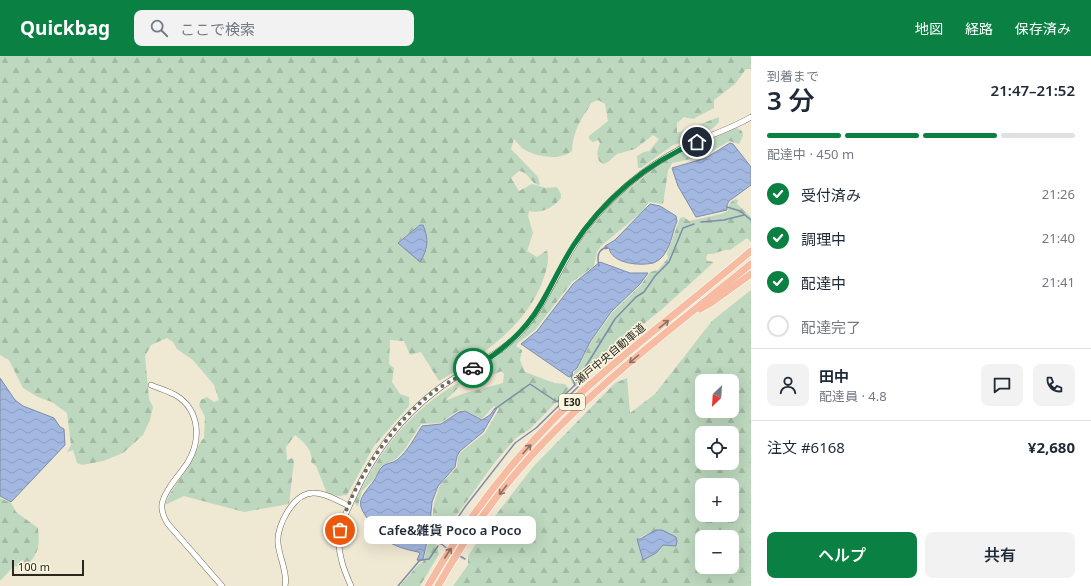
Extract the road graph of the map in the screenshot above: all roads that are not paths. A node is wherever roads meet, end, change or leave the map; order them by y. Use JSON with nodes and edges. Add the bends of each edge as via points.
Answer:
{"nodes":[{"id":1,"x":751,"y":117,"type":"edge"},
{"id":2,"x":751,"y":251,"type":"edge"},
{"id":3,"x":751,"y":264,"type":"edge"},
{"id":4,"x":751,"y":274,"type":"edge"},
{"id":5,"x":689,"y":314,"type":"junction"},
{"id":6,"x":151,"y":385,"type":"dead end"},
{"id":7,"x":349,"y":506,"type":"junction"},
{"id":8,"x":222,"y":586,"type":"edge"},
{"id":9,"x":285,"y":586,"type":"edge"},
{"id":10,"x":350,"y":586,"type":"edge"},
{"id":11,"x":428,"y":586,"type":"edge"},
{"id":12,"x":438,"y":586,"type":"edge"}],
"edges":[{"from":1,"to":7,"type":"street","via":[[674,153],[638,176],[614,196],[574,246],[541,305],[521,332],[489,359],[439,388],[415,408],[369,465]]},
{"from":11,"to":2,"type":"highway","name":"瀬戸中央自動車道","number":"E30","one_way":true,"via":[[479,506],[550,423],[608,368]]},
{"from":3,"to":5,"type":"highway","name":"瀬戸中央自動車道","number":"E30"},
{"from":4,"to":5,"type":"highway","via":[[711,303]]},
{"from":5,"to":12,"type":"highway","name":"瀬戸中央自動車道","number":"E30","one_way":true,"via":[[589,398],[533,454],[486,512]]},
{"from":6,"to":8,"type":"street","via":[[177,396],[186,403],[192,412],[197,429],[192,454],[162,502],[164,517]]},
{"from":7,"to":9,"type":"street","via":[[313,493],[306,494],[294,502],[278,530]]},
{"from":7,"to":10,"type":"street","via":[[340,530],[339,550]]}]}
